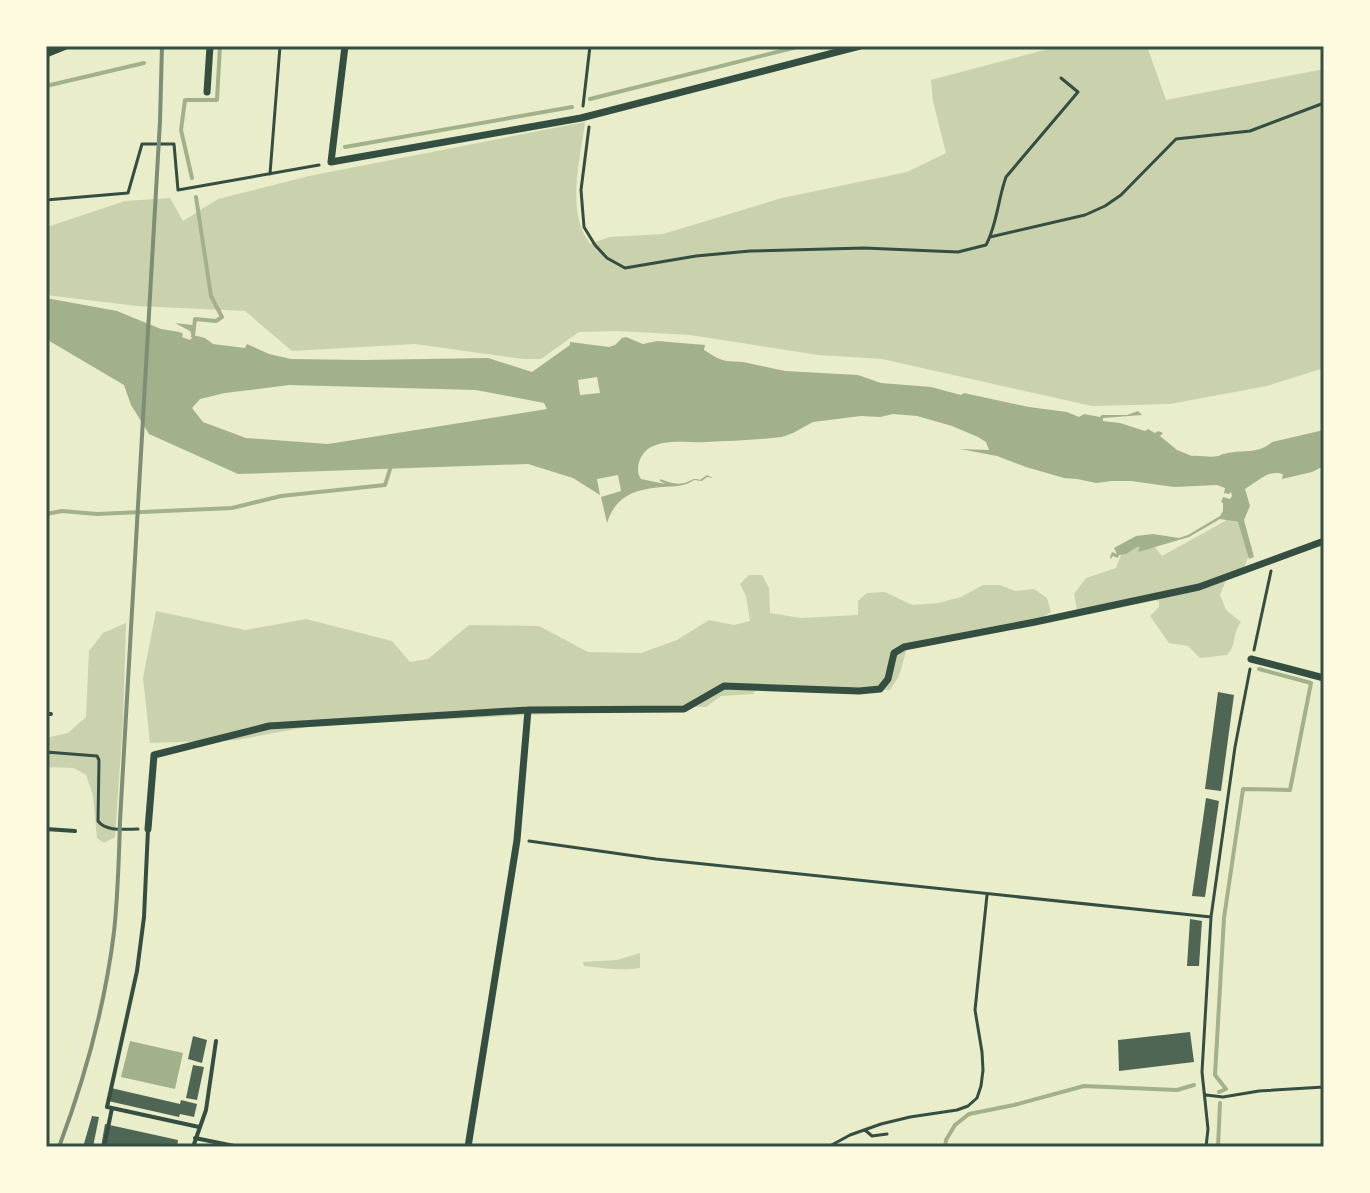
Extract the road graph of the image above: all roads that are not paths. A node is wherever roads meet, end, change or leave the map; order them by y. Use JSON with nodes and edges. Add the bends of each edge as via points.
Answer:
{"nodes":[{"id":1,"x":66,"y":46,"type":"edge"},
{"id":2,"x":210,"y":46,"type":"edge"},
{"id":3,"x":345,"y":46,"type":"edge"},
{"id":4,"x":860,"y":46,"type":"edge"},
{"id":5,"x":46,"y":54,"type":"edge"},
{"id":6,"x":207,"y":92,"type":"dead end"},
{"id":7,"x":1324,"y":541,"type":"edge"},
{"id":8,"x":1251,"y":659,"type":"road end"},
{"id":9,"x":1324,"y":678,"type":"edge"},
{"id":10,"x":528,"y":710,"type":"junction"},
{"id":11,"x":46,"y":829,"type":"edge"},
{"id":12,"x":148,"y":829,"type":"joint"},
{"id":13,"x":75,"y":831,"type":"dead end"},
{"id":14,"x":216,"y":1041,"type":"dead end"},
{"id":15,"x":112,"y":1108,"type":"junction"},
{"id":16,"x":200,"y":1127,"type":"junction"},
{"id":17,"x":195,"y":1138,"type":"junction"},
{"id":18,"x":104,"y":1147,"type":"edge"},
{"id":19,"x":193,"y":1147,"type":"edge"},
{"id":20,"x":239,"y":1147,"type":"edge"},
{"id":21,"x":468,"y":1147,"type":"edge"}],
"edges":[{"from":1,"to":5,"type":"street"},
{"from":2,"to":6,"type":"street"},
{"from":3,"to":4,"type":"street","via":[[331,162],[581,118]]},
{"from":7,"to":10,"type":"street","via":[[1199,587],[904,647],[894,653],[880,689],[724,686],[684,709]]},
{"from":8,"to":9,"type":"street"},
{"from":10,"to":12,"type":"street","via":[[269,726],[154,755]]},
{"from":10,"to":21,"type":"street","via":[[517,840]]},
{"from":11,"to":13,"type":"lane"},
{"from":12,"to":15,"type":"lane","via":[[144,917],[107,1107]]},
{"from":14,"to":16,"type":"lane"},
{"from":15,"to":16,"type":"lane"},
{"from":15,"to":18,"type":"lane"},
{"from":16,"to":17,"type":"lane"},
{"from":17,"to":19,"type":"lane"},
{"from":17,"to":20,"type":"lane"}]}
